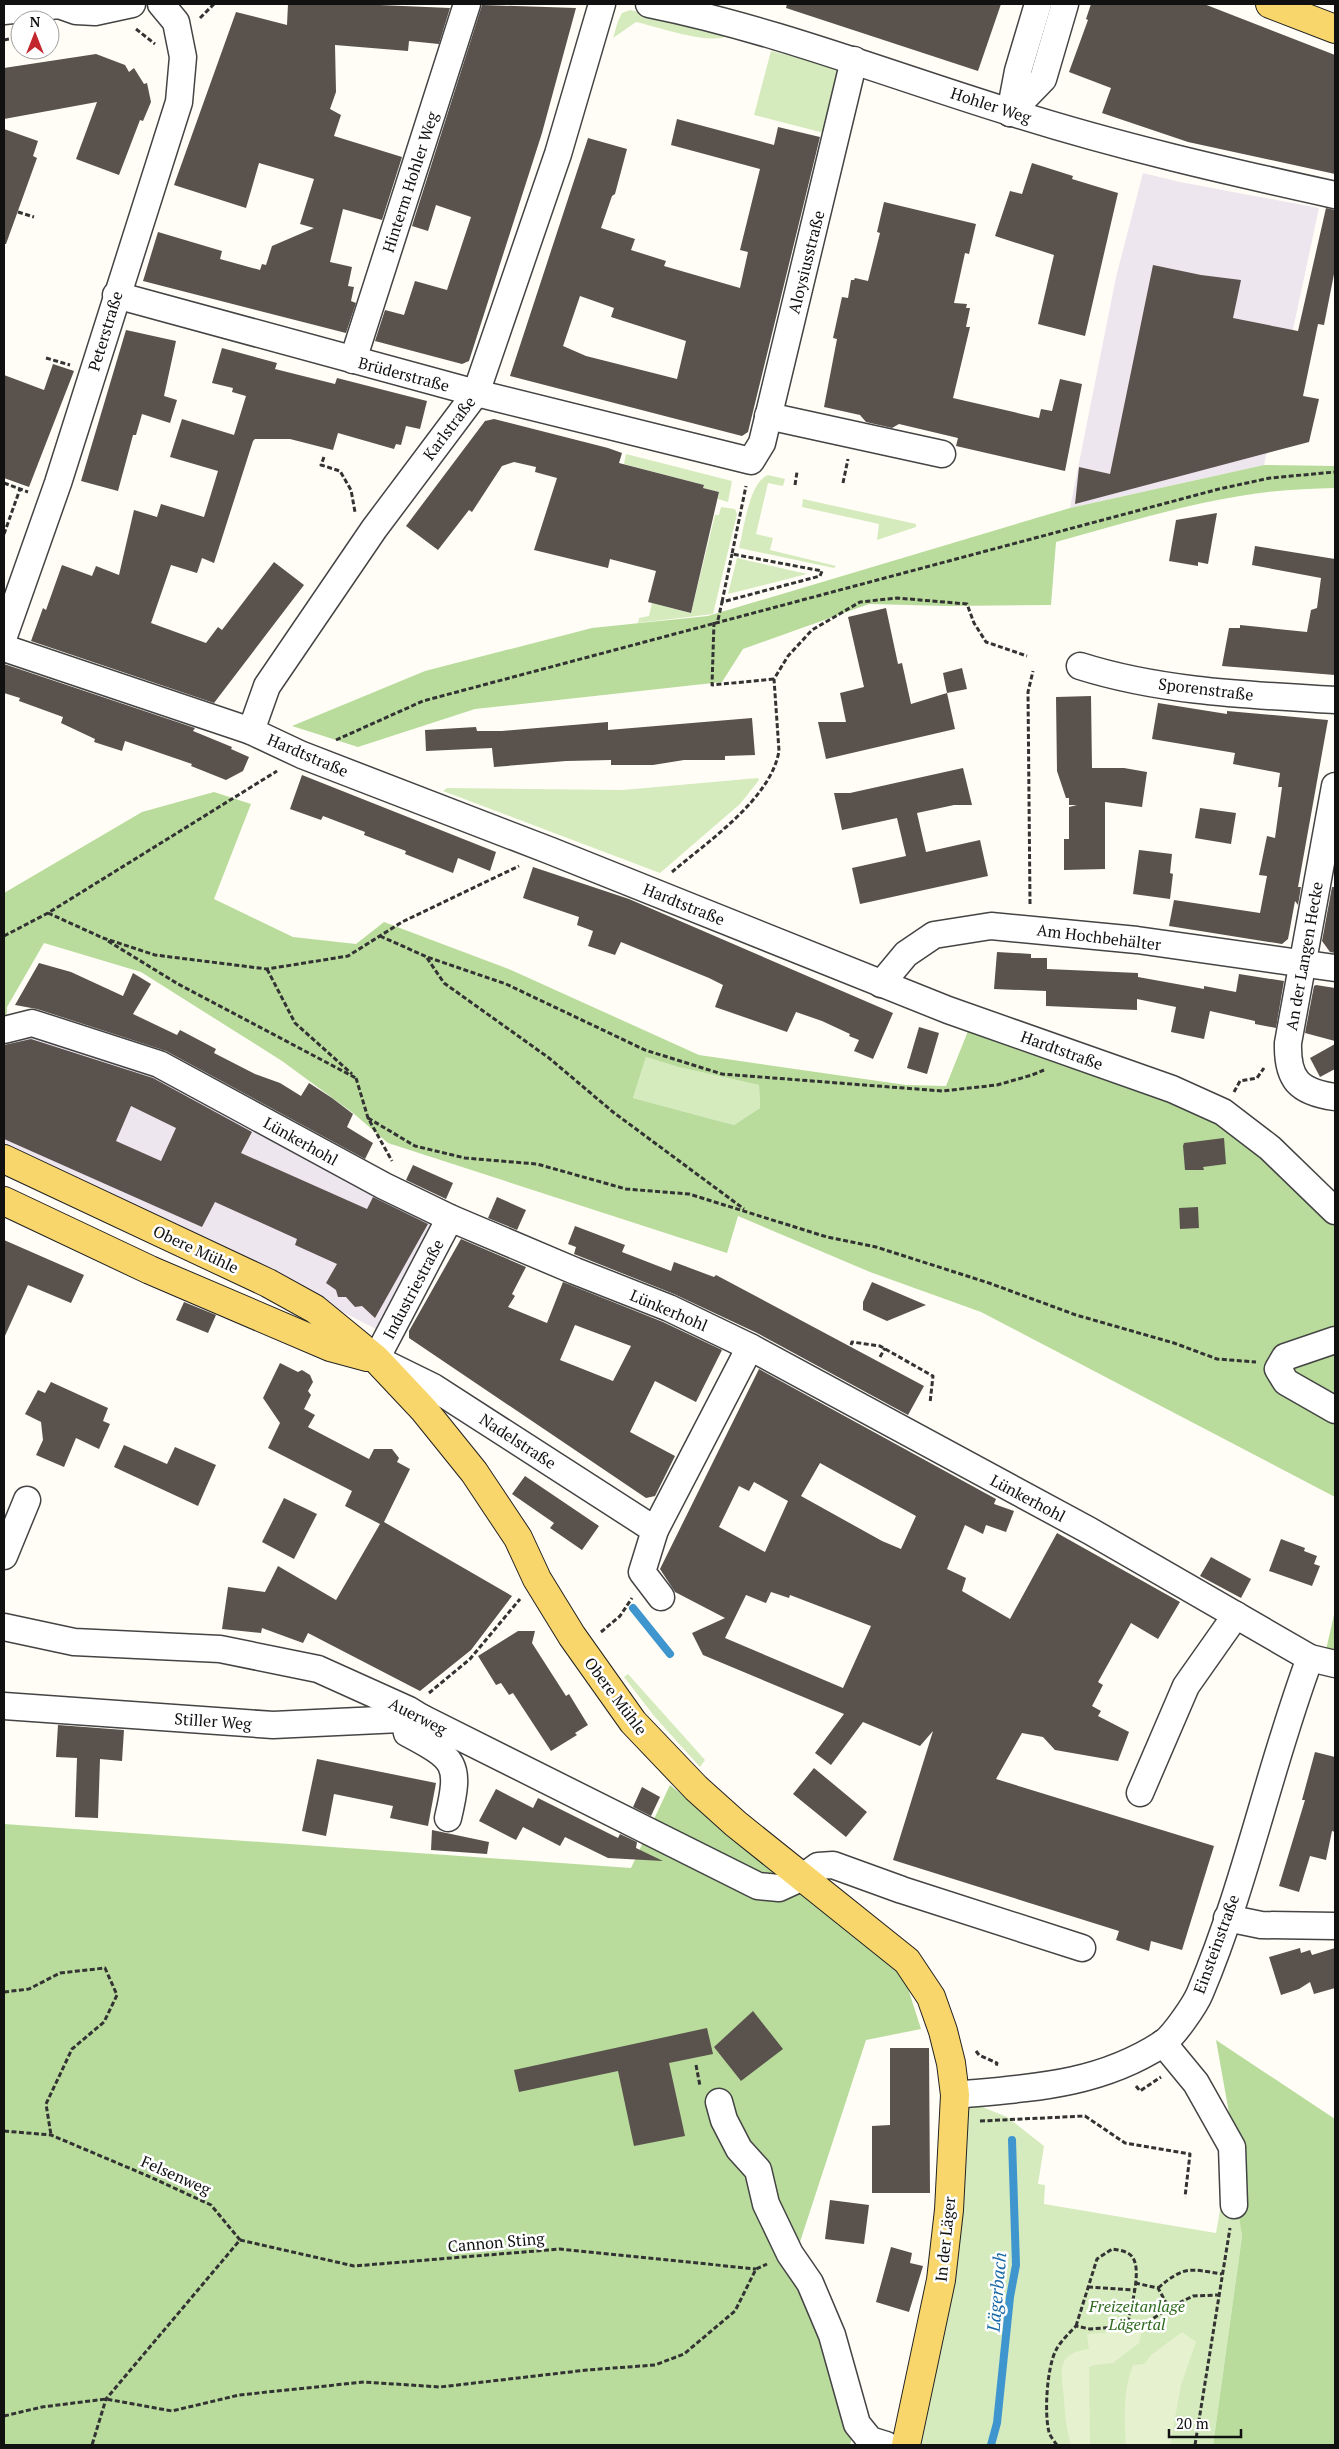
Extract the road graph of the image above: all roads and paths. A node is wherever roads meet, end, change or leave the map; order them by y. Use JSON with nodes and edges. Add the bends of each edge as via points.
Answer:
{"nodes":[{"id":1,"x":60,"y":4,"type":"edge"},
{"id":2,"x":467,"y":4,"type":"edge"},
{"id":3,"x":602,"y":4,"type":"edge"},
{"id":4,"x":649,"y":4,"type":"edge"},
{"id":5,"x":1038,"y":4,"type":"edge"},
{"id":6,"x":1065,"y":4,"type":"edge"},
{"id":7,"x":1270,"y":4,"type":"edge"},
{"id":8,"x":174,"y":10,"type":"edge"},
{"id":9,"x":4,"y":11,"type":"edge"},
{"id":10,"x":131,"y":14,"type":"edge"},
{"id":11,"x":1335,"y":29,"type":"edge"},
{"id":12,"x":159,"y":51,"type":"dead end"},
{"id":13,"x":854,"y":60,"type":"junction"},
{"id":14,"x":1010,"y":113,"type":"junction"},
{"id":15,"x":1335,"y":195,"type":"edge"},
{"id":16,"x":18,"y":212,"type":"dead end"},
{"id":17,"x":34,"y":217,"type":"dead end"},
{"id":18,"x":116,"y":295,"type":"junction"},
{"id":19,"x":353,"y":360,"type":"junction"},
{"id":20,"x":476,"y":392,"type":"junction"},
{"id":21,"x":768,"y":416,"type":"junction"},
{"id":22,"x":942,"y":454,"type":"dead end"},
{"id":23,"x":849,"y":455,"type":"dead end"},
{"id":24,"x":324,"y":458,"type":"dead end"},
{"id":25,"x":752,"y":461,"type":"junction"},
{"id":26,"x":797,"y":472,"type":"dead end"},
{"id":27,"x":1335,"y":472,"type":"edge"},
{"id":28,"x":843,"y":483,"type":"dead end"},
{"id":29,"x":795,"y":486,"type":"dead end"},
{"id":30,"x":20,"y":489,"type":"dead end"},
{"id":31,"x":356,"y":516,"type":"dead end"},
{"id":32,"x":4,"y":534,"type":"edge"},
{"id":33,"x":732,"y":554,"type":"junction"},
{"id":34,"x":722,"y":602,"type":"junction"},
{"id":35,"x":718,"y":620,"type":"junction"},
{"id":36,"x":714,"y":622,"type":"junction"},
{"id":37,"x":4,"y":636,"type":"edge"},
{"id":38,"x":4,"y":648,"type":"edge"},
{"id":39,"x":1027,"y":656,"type":"dead end"},
{"id":40,"x":1080,"y":666,"type":"dead end"},
{"id":41,"x":1034,"y":670,"type":"dead end"},
{"id":42,"x":774,"y":679,"type":"junction"},
{"id":43,"x":1335,"y":700,"type":"edge"},
{"id":44,"x":251,"y":731,"type":"junction"},
{"id":45,"x":302,"y":755,"type":"junction"},
{"id":46,"x":1335,"y":786,"type":"edge"},
{"id":47,"x":551,"y":851,"type":"junction"},
{"id":48,"x":650,"y":890,"type":"junction"},
{"id":49,"x":1030,"y":906,"type":"dead end"},
{"id":50,"x":48,"y":913,"type":"junction"},
{"id":51,"x":4,"y":936,"type":"edge"},
{"id":52,"x":380,"y":936,"type":"junction"},
{"id":53,"x":103,"y":938,"type":"junction"},
{"id":54,"x":427,"y":957,"type":"junction"},
{"id":55,"x":1302,"y":963,"type":"junction"},
{"id":56,"x":1335,"y":968,"type":"edge"},
{"id":57,"x":267,"y":969,"type":"junction"},
{"id":58,"x":881,"y":984,"type":"junction"},
{"id":59,"x":4,"y":1030,"type":"edge"},
{"id":60,"x":1069,"y":1053,"type":"junction"},
{"id":61,"x":1264,"y":1069,"type":"dead end"},
{"id":62,"x":356,"y":1078,"type":"junction"},
{"id":63,"x":1233,"y":1093,"type":"dead end"},
{"id":64,"x":1335,"y":1097,"type":"edge"},
{"id":65,"x":368,"y":1118,"type":"junction"},
{"id":66,"x":388,"y":1154,"type":"dead end"},
{"id":67,"x":4,"y":1159,"type":"edge"},
{"id":68,"x":4,"y":1201,"type":"edge"},
{"id":69,"x":746,"y":1210,"type":"junction"},
{"id":70,"x":1335,"y":1211,"type":"edge"},
{"id":71,"x":450,"y":1218,"type":"junction"},
{"id":72,"x":1335,"y":1340,"type":"edge"},
{"id":73,"x":851,"y":1345,"type":"dead end"},
{"id":74,"x":750,"y":1346,"type":"junction"},
{"id":75,"x":885,"y":1348,"type":"junction"},
{"id":76,"x":880,"y":1357,"type":"dead end"},
{"id":77,"x":376,"y":1359,"type":"junction"},
{"id":78,"x":1279,"y":1364,"type":"junction"},
{"id":79,"x":930,"y":1403,"type":"dead end"},
{"id":80,"x":1335,"y":1410,"type":"edge"},
{"id":81,"x":28,"y":1500,"type":"dead end"},
{"id":82,"x":656,"y":1530,"type":"junction"},
{"id":83,"x":4,"y":1556,"type":"edge"},
{"id":84,"x":537,"y":1579,"type":"junction"},
{"id":85,"x":661,"y":1597,"type":"dead end"},
{"id":86,"x":627,"y":1605,"type":"dead end"},
{"id":87,"x":1236,"y":1615,"type":"junction"},
{"id":88,"x":4,"y":1627,"type":"edge"},
{"id":89,"x":600,"y":1632,"type":"dead end"},
{"id":90,"x":1323,"y":1656,"type":"edge"},
{"id":91,"x":1335,"y":1664,"type":"edge"},
{"id":92,"x":4,"y":1706,"type":"edge"},
{"id":93,"x":412,"y":1716,"type":"junction"},
{"id":94,"x":1140,"y":1793,"type":"dead end"},
{"id":95,"x":448,"y":1818,"type":"dead end"},
{"id":96,"x":803,"y":1877,"type":"junction"},
{"id":97,"x":1227,"y":1918,"type":"junction"},
{"id":98,"x":1335,"y":1926,"type":"edge"},
{"id":99,"x":1082,"y":1948,"type":"dead end"},
{"id":100,"x":4,"y":1992,"type":"edge"},
{"id":101,"x":944,"y":2031,"type":"joint"},
{"id":102,"x":1163,"y":2043,"type":"junction"},
{"id":103,"x":954,"y":2095,"type":"junction"},
{"id":104,"x":719,"y":2102,"type":"dead end"},
{"id":105,"x":994,"y":2119,"type":"dead end"},
{"id":106,"x":4,"y":2131,"type":"edge"},
{"id":107,"x":50,"y":2135,"type":"junction"},
{"id":108,"x":1185,"y":2197,"type":"dead end"},
{"id":109,"x":1234,"y":2205,"type":"joint"},
{"id":110,"x":240,"y":2240,"type":"junction"},
{"id":111,"x":790,"y":2254,"type":"junction"},
{"id":112,"x":756,"y":2269,"type":"junction"},
{"id":113,"x":1222,"y":2274,"type":"junction"},
{"id":114,"x":1136,"y":2283,"type":"junction"},
{"id":115,"x":1088,"y":2286,"type":"junction"},
{"id":116,"x":1158,"y":2288,"type":"junction"},
{"id":117,"x":1134,"y":2290,"type":"junction"},
{"id":118,"x":1218,"y":2295,"type":"junction"},
{"id":119,"x":1169,"y":2308,"type":"junction"},
{"id":120,"x":1076,"y":2326,"type":"junction"},
{"id":121,"x":1128,"y":2327,"type":"junction"},
{"id":122,"x":106,"y":2399,"type":"junction"},
{"id":123,"x":4,"y":2416,"type":"edge"},
{"id":124,"x":92,"y":2445,"type":"edge"},
{"id":125,"x":886,"y":2445,"type":"edge"},
{"id":126,"x":906,"y":2445,"type":"edge"},
{"id":127,"x":1057,"y":2445,"type":"edge"},
{"id":128,"x":1195,"y":2445,"type":"edge"}],
"edges":[{"from":1,"to":9,"type":"street"},
{"from":1,"to":10,"type":"street","via":[[76,11]]},
{"from":2,"to":19,"type":"street","name":"Hinterm Hohler Weg"},
{"from":3,"to":20,"type":"street","name":"Karlstraße","via":[[558,154]]},
{"from":4,"to":13,"type":"street","name":"Hohler Weg","via":[[687,11]]},
{"from":5,"to":14,"type":"street","via":[[1018,71]]},
{"from":6,"to":14,"type":"street","via":[[1043,79]]},
{"from":7,"to":11,"type":"main road"},
{"from":8,"to":18,"type":"street","name":"Peterstraße","via":[[183,57],[179,102]]},
{"from":10,"to":12,"type":"path"},
{"from":13,"to":14,"type":"street","name":"Hohler Weg"},
{"from":13,"to":21,"type":"street","name":"Aloysiusstraße"},
{"from":14,"to":15,"type":"street","name":"Hohler Weg","via":[[1170,158]]},
{"from":16,"to":17,"type":"path"},
{"from":18,"to":19,"type":"street","name":"Brüderstraße"},
{"from":18,"to":37,"type":"street","name":"Peterstraße","via":[[58,483]]},
{"from":19,"to":20,"type":"street","name":"Brüderstraße"},
{"from":20,"to":25,"type":"street","name":"Brüderstraße"},
{"from":20,"to":44,"type":"street","name":"Karlstraße","via":[[374,529],[267,686]]},
{"from":21,"to":22,"type":"street"},
{"from":21,"to":25,"type":"street","name":"Aloysiusstraße","via":[[762,443]]},
{"from":23,"to":28,"type":"path"},
{"from":24,"to":31,"type":"path","via":[[321,465],[340,471],[351,490]]},
{"from":25,"to":33,"type":"path"},
{"from":26,"to":29,"type":"path"},
{"from":27,"to":35,"type":"path","via":[[1270,478],[1219,490]]},
{"from":30,"to":32,"type":"path"},
{"from":33,"to":34,"type":"path"},
{"from":33,"to":34,"type":"path","via":[[822,571],[820,576]]},
{"from":34,"to":35,"type":"path"},
{"from":35,"to":36,"type":"path"},
{"from":36,"to":42,"type":"path","via":[[712,685]]},
{"from":36,"to":45,"type":"path","via":[[422,700]]},
{"from":38,"to":44,"type":"street","name":"Hardtstraße"},
{"from":39,"to":42,"type":"path","via":[[986,642],[967,604],[897,598],[860,602],[812,630],[788,656]]},
{"from":40,"to":43,"type":"street","name":"Sporenstraße","via":[[1118,678],[1226,693]]},
{"from":41,"to":49,"type":"path","via":[[1028,692]]},
{"from":42,"to":48,"type":"path","via":[[779,751],[772,772],[750,803]]},
{"from":44,"to":45,"type":"street","name":"Hardtstraße"},
{"from":45,"to":47,"type":"street","name":"Hardtstraße"},
{"from":45,"to":50,"type":"path"},
{"from":46,"to":55,"type":"street","name":"An der Langen Hecke"},
{"from":47,"to":48,"type":"street","name":"Hardtstraße"},
{"from":47,"to":52,"type":"path","via":[[402,922]]},
{"from":48,"to":58,"type":"street","name":"Hardtstraße"},
{"from":50,"to":51,"type":"path"},
{"from":50,"to":53,"type":"path"},
{"from":52,"to":54,"type":"path"},
{"from":52,"to":57,"type":"path","via":[[348,956]]},
{"from":53,"to":57,"type":"path","via":[[155,955]]},
{"from":53,"to":62,"type":"path","via":[[178,984]]},
{"from":54,"to":60,"type":"path","via":[[506,984],[645,1050],[722,1074],[942,1091],[997,1085],[1032,1075],[1054,1065]]},
{"from":54,"to":69,"type":"path","via":[[444,983],[549,1058],[613,1112]]},
{"from":55,"to":56,"type":"street","name":"Am Hochbehälter"},
{"from":55,"to":58,"type":"street","name":"Am Hochbehälter","via":[[1137,940],[991,926],[934,935],[906,954]]},
{"from":55,"to":64,"type":"street","name":"An der Langen Hecke","via":[[1287,1062],[1293,1079],[1314,1094]]},
{"from":57,"to":62,"type":"path","via":[[295,1022]]},
{"from":58,"to":60,"type":"street","name":"Hardtstraße"},
{"from":59,"to":71,"type":"street","name":"Lünkerhohl","via":[[32,1022],[159,1064],[384,1186]]},
{"from":60,"to":70,"type":"street","name":"Hardtstraße","via":[[1172,1089],[1223,1112],[1270,1148]]},
{"from":61,"to":63,"type":"path","via":[[1257,1078],[1240,1081]]},
{"from":62,"to":65,"type":"path"},
{"from":65,"to":66,"type":"path"},
{"from":65,"to":69,"type":"path","via":[[415,1146],[465,1158],[537,1164],[626,1189],[689,1194]]},
{"from":67,"to":77,"type":"main road","name":"Obere Mühle","via":[[268,1283],[315,1309]]},
{"from":68,"to":77,"type":"main road","via":[[150,1270],[330,1347]]},
{"from":69,"to":78,"type":"path","via":[[827,1237],[876,1247],[1218,1359]]},
{"from":71,"to":74,"type":"street","name":"Lünkerhohl","via":[[669,1308]]},
{"from":71,"to":77,"type":"street","name":"Industriestraße"},
{"from":72,"to":78,"type":"street","via":[[1285,1356]]},
{"from":73,"to":75,"type":"path","via":[[852,1342]]},
{"from":74,"to":82,"type":"street"},
{"from":74,"to":87,"type":"street","name":"Lünkerhohl","via":[[1090,1531]]},
{"from":75,"to":76,"type":"path"},
{"from":75,"to":79,"type":"path","via":[[933,1376]]},
{"from":77,"to":82,"type":"street","name":"Nadelstraße","via":[[433,1387]]},
{"from":77,"to":84,"type":"main road","name":"Obere Mühle","via":[[424,1410],[474,1472],[518,1538]]},
{"from":78,"to":80,"type":"street","via":[[1279,1375],[1286,1382]]},
{"from":81,"to":83,"type":"street"},
{"from":82,"to":85,"type":"street","via":[[642,1572]]},
{"from":84,"to":93,"type":"path","via":[[469,1658]]},
{"from":84,"to":96,"type":"main road","name":"Obere Mühle","via":[[572,1636],[633,1722],[696,1788]]},
{"from":86,"to":89,"type":"path","via":[[620,1616]]},
{"from":87,"to":90,"type":"street","name":"Lünkerhohl"},
{"from":87,"to":94,"type":"street","via":[[1186,1686]]},
{"from":88,"to":93,"type":"street","name":"Auerweg","via":[[74,1642],[220,1649],[318,1668]]},
{"from":90,"to":91,"type":"street","name":"Lünkerhohl"},
{"from":90,"to":97,"type":"street","name":"Einsteinstraße"},
{"from":92,"to":93,"type":"street","name":"Stiller Weg","via":[[273,1725]]},
{"from":93,"to":95,"type":"street","via":[[406,1733],[441,1752],[454,1767],[455,1784]]},
{"from":93,"to":96,"type":"street","name":"Auerweg","via":[[758,1886],[779,1888]]},
{"from":96,"to":99,"type":"street","name":"Auerweg","via":[[818,1866],[833,1865]]},
{"from":96,"to":101,"type":"main road","name":"Obere Mühle","via":[[907,1960],[931,1997]]},
{"from":97,"to":98,"type":"street","via":[[1261,1925]]},
{"from":97,"to":102,"type":"street","name":"Einsteinstraße","via":[[1199,1994]]},
{"from":100,"to":107,"type":"path","via":[[29,1989],[60,1973],[105,1968],[118,1995],[104,2022],[72,2049],[46,2104]]},
{"from":101,"to":103,"type":"main road","name":"In der Läger"},
{"from":102,"to":103,"type":"street","name":"Einsteinstraße","via":[[1101,2074],[1036,2088]]},
{"from":102,"to":109,"type":"street","via":[[1196,2083],[1232,2147]]},
{"from":103,"to":126,"type":"main road","name":"In der Läger","via":[[942,2280]]},
{"from":104,"to":111,"type":"street","via":[[739,2149],[758,2170],[766,2204]]},
{"from":105,"to":108,"type":"path","via":[[1085,2116],[1125,2143],[1190,2154]]},
{"from":106,"to":107,"type":"path","name":"Felsenweg"},
{"from":107,"to":110,"type":"path","name":"Felsenweg","via":[[211,2205]]},
{"from":109,"to":113,"type":"path"},
{"from":110,"to":112,"type":"path","name":"Cannon Sting","via":[[354,2266],[560,2249]]},
{"from":110,"to":122,"type":"path"},
{"from":111,"to":112,"type":"path"},
{"from":111,"to":125,"type":"street","via":[[810,2283],[832,2335],[857,2424],[870,2440]]},
{"from":112,"to":122,"type":"path","via":[[735,2311],[684,2354],[655,2365],[440,2387],[364,2382],[238,2396],[172,2411]]},
{"from":113,"to":116,"type":"path","via":[[1186,2269],[1172,2275]]},
{"from":113,"to":118,"type":"path"},
{"from":114,"to":115,"type":"path","via":[[1133,2257],[1125,2251],[1112,2249],[1097,2259]]},
{"from":114,"to":116,"type":"path"},
{"from":114,"to":117,"type":"path"},
{"from":115,"to":117,"type":"path"},
{"from":115,"to":120,"type":"path"},
{"from":116,"to":119,"type":"path"},
{"from":117,"to":121,"type":"path"},
{"from":118,"to":119,"type":"path","via":[[1193,2296]]},
{"from":118,"to":128,"type":"path"},
{"from":119,"to":121,"type":"path","via":[[1143,2325]]},
{"from":120,"to":121,"type":"path","via":[[1090,2329]]},
{"from":120,"to":127,"type":"path","via":[[1056,2349],[1049,2372],[1049,2432]]},
{"from":122,"to":123,"type":"path","via":[[42,2407]]},
{"from":122,"to":124,"type":"path"}]}
